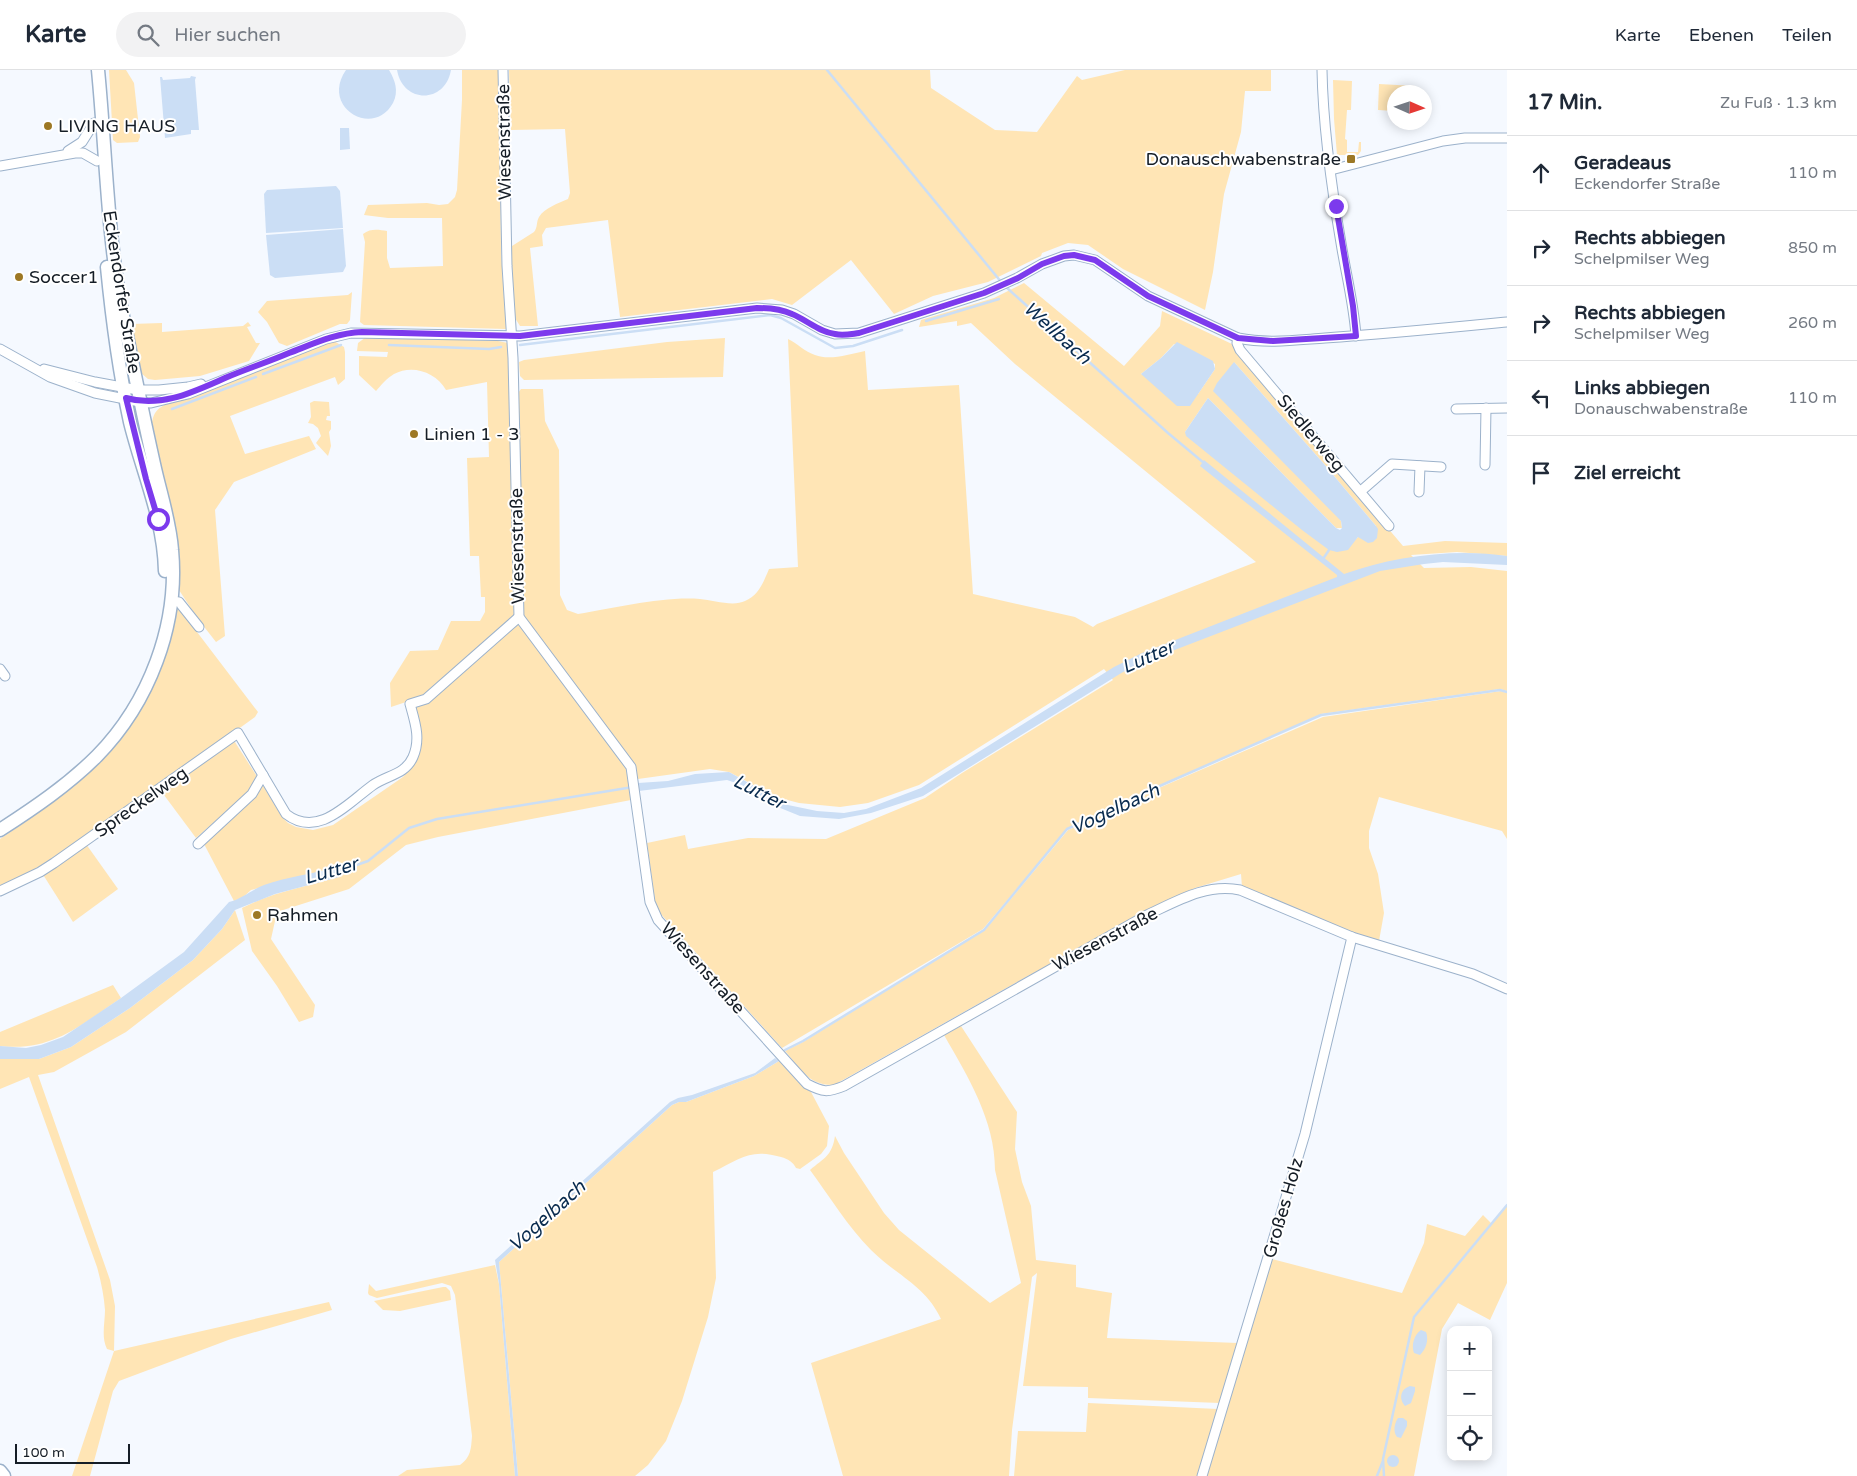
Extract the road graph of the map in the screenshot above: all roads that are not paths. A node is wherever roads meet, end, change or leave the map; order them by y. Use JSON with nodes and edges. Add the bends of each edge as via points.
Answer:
{"nodes":[{"id":1,"x":90,"y":70,"type":"edge"},
{"id":2,"x":98,"y":70,"type":"edge"},
{"id":3,"x":503,"y":70,"type":"edge"},
{"id":4,"x":1322,"y":70,"type":"edge"},
{"id":5,"x":94,"y":123,"type":"junction"},
{"id":6,"x":1507,"y":138,"type":"edge"},
{"id":7,"x":60,"y":154,"type":"junction"},
{"id":8,"x":97,"y":161,"type":"junction"},
{"id":9,"x":0,"y":166,"type":"edge"},
{"id":10,"x":1331,"y":170,"type":"junction"},
{"id":11,"x":1507,"y":322,"type":"edge"},
{"id":12,"x":512,"y":336,"type":"junction"},
{"id":13,"x":1356,"y":336,"type":"junction"},
{"id":14,"x":1238,"y":338,"type":"junction"},
{"id":15,"x":1,"y":351,"type":"edge"},
{"id":16,"x":125,"y":392,"type":"junction"},
{"id":17,"x":139,"y":396,"type":"junction"},
{"id":18,"x":1486,"y":408,"type":"junction"},
{"id":19,"x":1507,"y":408,"type":"edge"},
{"id":20,"x":1456,"y":409,"type":"dead end"},
{"id":21,"x":1485,"y":465,"type":"dead end"},
{"id":22,"x":1420,"y":466,"type":"junction"},
{"id":23,"x":1441,"y":467,"type":"dead end"},
{"id":24,"x":1360,"y":492,"type":"junction"},
{"id":25,"x":1419,"y":492,"type":"dead end"},
{"id":26,"x":1389,"y":526,"type":"dead end"},
{"id":27,"x":171,"y":601,"type":"junction"},
{"id":28,"x":519,"y":617,"type":"junction"},
{"id":29,"x":199,"y":627,"type":"dead end"},
{"id":30,"x":263,"y":775,"type":"junction"},
{"id":31,"x":0,"y":820,"type":"edge"},
{"id":32,"x":0,"y":830,"type":"edge"},
{"id":33,"x":198,"y":844,"type":"dead end"},
{"id":34,"x":0,"y":891,"type":"edge"},
{"id":35,"x":1352,"y":937,"type":"junction"},
{"id":36,"x":1507,"y":988,"type":"edge"},
{"id":37,"x":0,"y":1471,"type":"edge"},
{"id":38,"x":4,"y":1476,"type":"edge"},
{"id":39,"x":1202,"y":1476,"type":"edge"}],
"edges":[{"from":1,"to":5,"type":"main road","name":"Eckendorfer Straße"},
{"from":2,"to":17,"type":"main road","name":"Eckendorfer Straße","via":[[115,272]]},
{"from":3,"to":12,"type":"street","name":"Wiesenstraße"},
{"from":4,"to":10,"type":"street"},
{"from":5,"to":7,"type":"street","via":[[82,142]]},
{"from":5,"to":8,"type":"main road","name":"Eckendorfer Straße"},
{"from":6,"to":10,"type":"street","via":[[1443,141]]},
{"from":7,"to":8,"type":"street","via":[[83,153]]},
{"from":7,"to":9,"type":"street"},
{"from":8,"to":16,"type":"main road","name":"Eckendorfer Straße","via":[[109,290]]},
{"from":10,"to":13,"type":"street"},
{"from":11,"to":13,"type":"street"},
{"from":12,"to":14,"type":"street","via":[[757,308],[782,310],[822,330],[846,335],[994,289],[1064,256],[1087,257],[1148,296]]},
{"from":12,"to":17,"type":"street","via":[[345,334],[188,394],[151,402]]},
{"from":12,"to":28,"type":"street","name":"Wiesenstraße"},
{"from":13,"to":14,"type":"street","via":[[1273,341]]},
{"from":14,"to":24,"type":"street","name":"Siedlerweg","via":[[1240,350]]},
{"from":15,"to":16,"type":"street","via":[[50,371]]},
{"from":16,"to":17,"type":"street"},
{"from":16,"to":31,"type":"main road","name":"Eckendorfer Straße","via":[[163,545],[163,602],[154,644],[136,689],[114,724],[66,773]]},
{"from":17,"to":27,"type":"main road","name":"Eckendorfer Straße","via":[[170,536],[173,566]]},
{"from":18,"to":19,"type":"street"},
{"from":18,"to":20,"type":"street"},
{"from":18,"to":21,"type":"street"},
{"from":22,"to":23,"type":"street"},
{"from":22,"to":24,"type":"street","via":[[1392,464]]},
{"from":22,"to":25,"type":"street"},
{"from":24,"to":26,"type":"street","name":"Siedlerweg"},
{"from":27,"to":29,"type":"street","via":[[179,602]]},
{"from":27,"to":32,"type":"main road","name":"Eckendorfer Straße","via":[[152,674],[120,729],[98,756],[72,779]]},
{"from":28,"to":30,"type":"street","via":[[426,699],[410,704],[418,734],[413,757],[403,770],[374,784],[329,818],[309,823],[292,818],[284,812]]},
{"from":28,"to":35,"type":"street","name":"Wiesenstraße","via":[[628,762],[632,771],[650,902],[658,920],[807,1084],[822,1091],[844,1086],[1147,915],[1200,892],[1227,888],[1240,890]]},
{"from":30,"to":33,"type":"street","via":[[252,794]]},
{"from":30,"to":34,"type":"street","name":"Spreckelweg","via":[[238,733],[54,863]]},
{"from":35,"to":36,"type":"street","name":"Wiesenstraße","via":[[1473,974]]},
{"from":35,"to":39,"type":"street","name":"Großes Holz","via":[[1305,1134]]},
{"from":37,"to":38,"type":"main road"}]}
